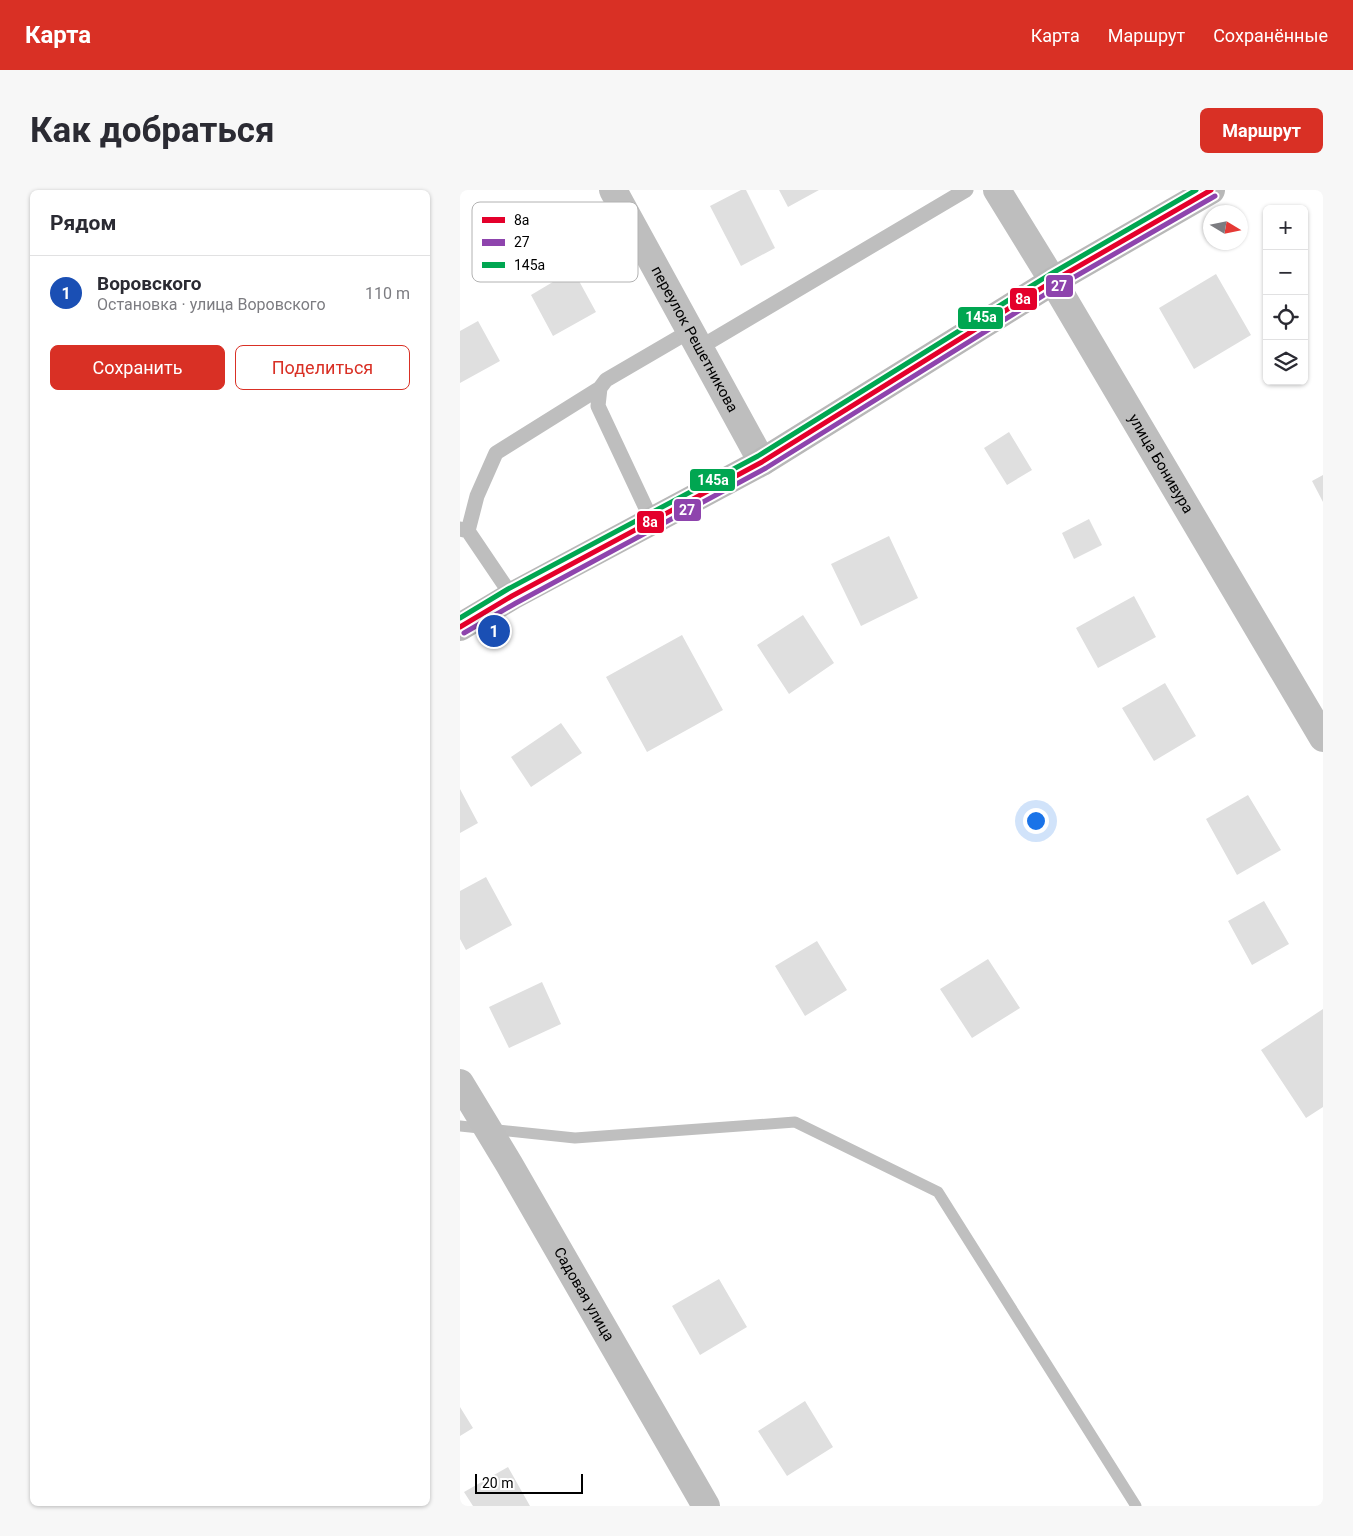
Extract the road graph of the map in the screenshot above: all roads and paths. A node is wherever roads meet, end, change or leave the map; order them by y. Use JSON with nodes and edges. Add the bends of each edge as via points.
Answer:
{"nodes":[{"id":1,"x":613,"y":190,"type":"edge"},
{"id":2,"x":966,"y":190,"type":"edge"},
{"id":3,"x":997,"y":190,"type":"edge"},
{"id":4,"x":1211,"y":190,"type":"edge"},
{"id":5,"x":619,"y":202,"type":"edge"},
{"id":6,"x":638,"y":236,"type":"edge"},
{"id":7,"x":1054,"y":281,"type":"junction"},
{"id":8,"x":694,"y":340,"type":"junction"},
{"id":9,"x":600,"y":388,"type":"junction"},
{"id":10,"x":762,"y":462,"type":"junction"},
{"id":11,"x":652,"y":521,"type":"junction"},
{"id":12,"x":464,"y":530,"type":"edge"},
{"id":13,"x":512,"y":596,"type":"junction"},
{"id":14,"x":460,"y":628,"type":"edge"},
{"id":15,"x":1323,"y":738,"type":"edge"},
{"id":16,"x":467,"y":1094,"type":"edge"},
{"id":17,"x":706,"y":1506,"type":"edge"}],
"edges":[{"from":1,"to":5,"type":"street","name":"переулок Решетникова"},
{"from":2,"to":8,"type":"lane"},
{"from":3,"to":7,"type":"street","name":"улица Бонивура"},
{"from":4,"to":7,"type":"main road"},
{"from":6,"to":8,"type":"street","name":"переулок Решетникова"},
{"from":7,"to":10,"type":"main road"},
{"from":7,"to":15,"type":"street","name":"улица Бонивура"},
{"from":8,"to":9,"type":"lane","via":[[606,380]]},
{"from":8,"to":10,"type":"street","name":"переулок Решетникова"},
{"from":9,"to":11,"type":"lane","via":[[598,406]]},
{"from":9,"to":12,"type":"lane","via":[[496,453]]},
{"from":10,"to":11,"type":"main road"},
{"from":11,"to":13,"type":"main road"},
{"from":12,"to":13,"type":"lane"},
{"from":13,"to":14,"type":"main road"},
{"from":16,"to":17,"type":"street","name":"Садовая улица"}]}
